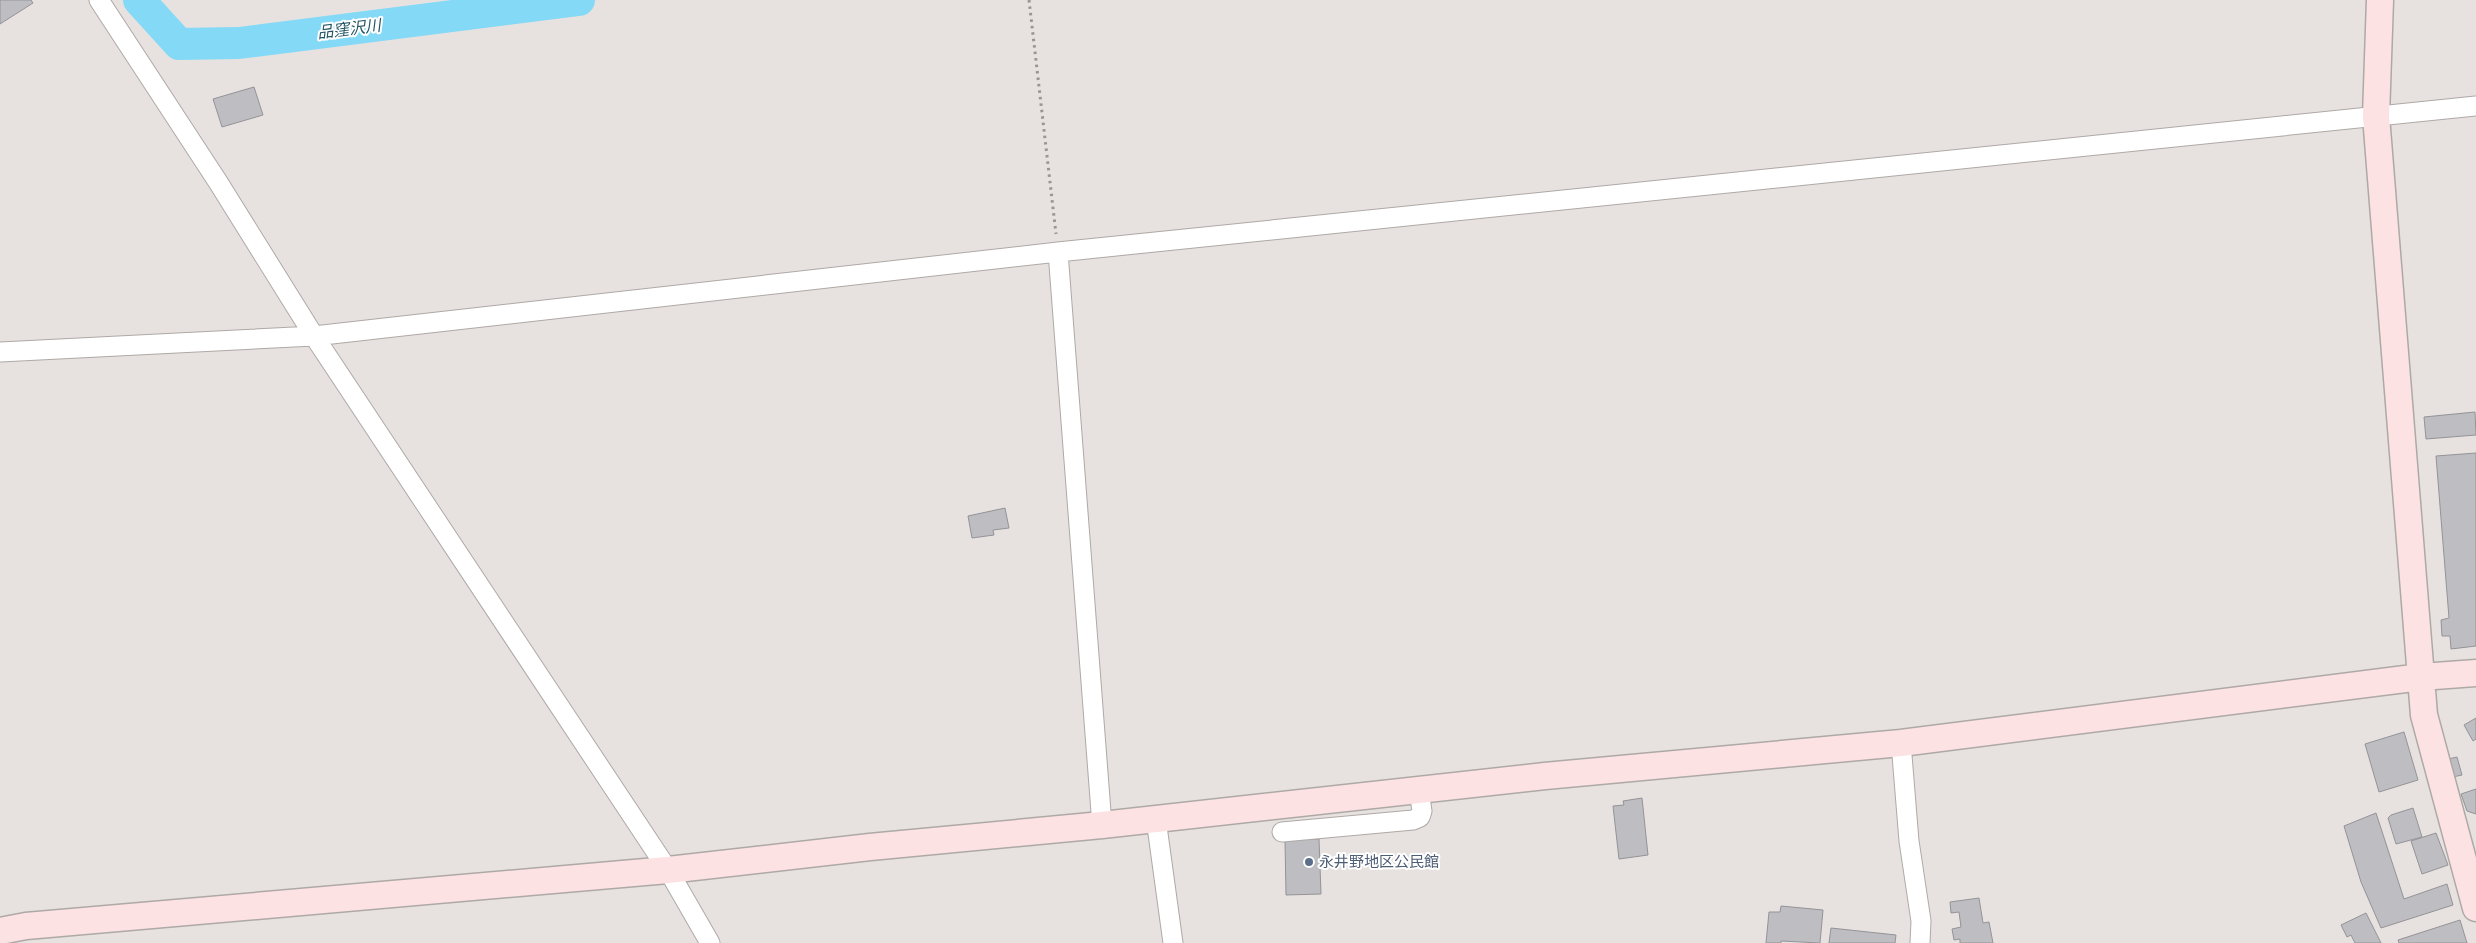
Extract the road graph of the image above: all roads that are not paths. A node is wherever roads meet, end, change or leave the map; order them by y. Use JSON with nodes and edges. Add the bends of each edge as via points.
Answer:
{"nodes":[{"id":1,"x":99,"y":0,"type":"edge"},
{"id":2,"x":2380,"y":0,"type":"edge"},
{"id":3,"x":2476,"y":106,"type":"edge"},
{"id":4,"x":2376,"y":116,"type":"junction"},
{"id":5,"x":1058,"y":252,"type":"junction"},
{"id":6,"x":314,"y":336,"type":"junction"},
{"id":7,"x":0,"y":352,"type":"edge"},
{"id":8,"x":2476,"y":673,"type":"edge"},
{"id":9,"x":2420,"y":676,"type":"junction"},
{"id":10,"x":1901,"y":743,"type":"junction"},
{"id":11,"x":1419,"y":790,"type":"junction"},
{"id":12,"x":1156,"y":819,"type":"junction"},
{"id":13,"x":1102,"y":825,"type":"junction"},
{"id":14,"x":1282,"y":832,"type":"dead end"},
{"id":15,"x":668,"y":870,"type":"junction"},
{"id":16,"x":2476,"y":908,"type":"edge"},
{"id":17,"x":0,"y":931,"type":"edge"},
{"id":18,"x":710,"y":943,"type":"edge"},
{"id":19,"x":1174,"y":943,"type":"edge"},
{"id":20,"x":1920,"y":943,"type":"edge"}],
"edges":[{"from":1,"to":6,"type":"street"},
{"from":2,"to":4,"type":"street"},
{"from":3,"to":4,"type":"street"},
{"from":4,"to":5,"type":"street"},
{"from":4,"to":9,"type":"street"},
{"from":5,"to":6,"type":"street"},
{"from":5,"to":13,"type":"street"},
{"from":6,"to":7,"type":"street"},
{"from":6,"to":15,"type":"street"},
{"from":8,"to":9,"type":"street"},
{"from":9,"to":10,"type":"street"},
{"from":9,"to":16,"type":"street","via":[[2424,715]]},
{"from":10,"to":11,"type":"street"},
{"from":10,"to":20,"type":"street","via":[[1908,841],[1921,921]]},
{"from":11,"to":12,"type":"street"},
{"from":11,"to":14,"type":"street","via":[[1422,811],[1413,820]]},
{"from":12,"to":13,"type":"street"},
{"from":12,"to":19,"type":"street"},
{"from":13,"to":15,"type":"street"},
{"from":15,"to":17,"type":"street","via":[[46,924]]},
{"from":15,"to":18,"type":"street"}]}
